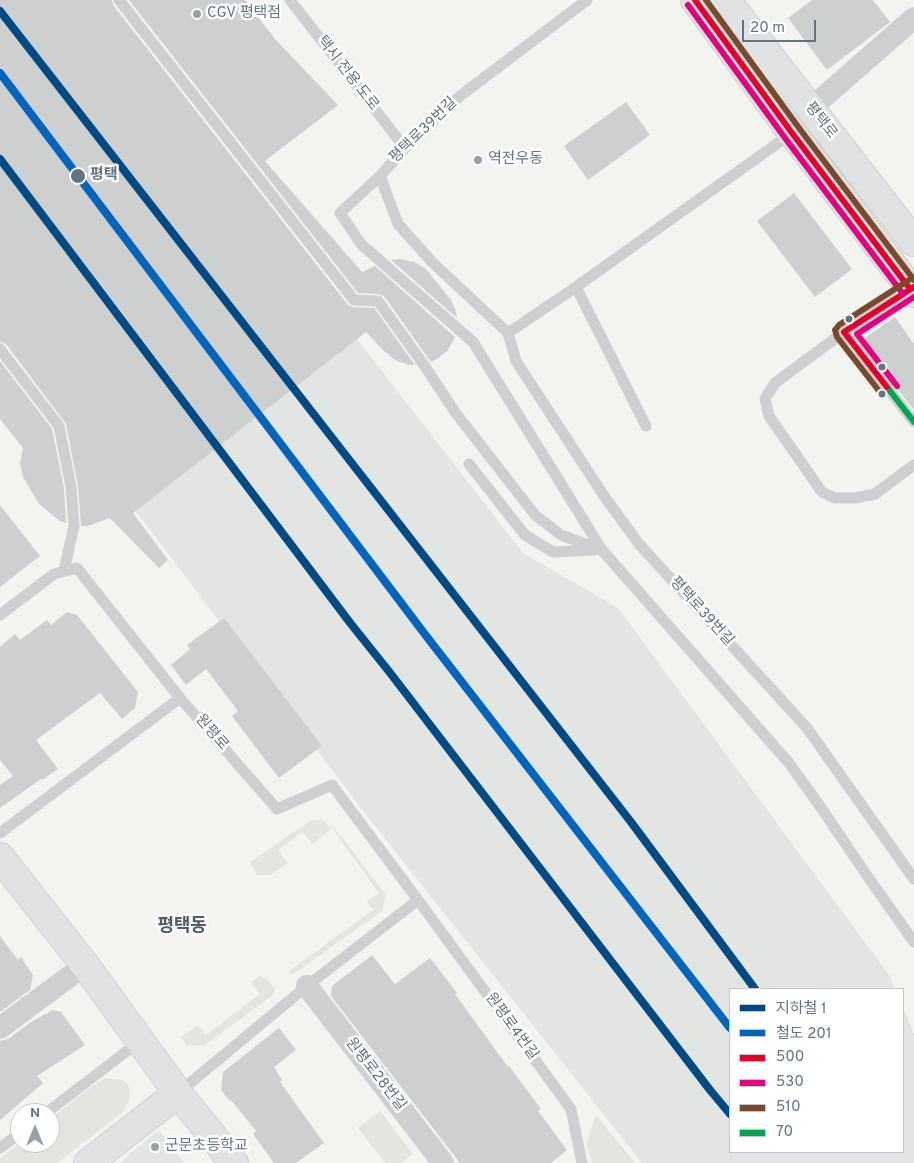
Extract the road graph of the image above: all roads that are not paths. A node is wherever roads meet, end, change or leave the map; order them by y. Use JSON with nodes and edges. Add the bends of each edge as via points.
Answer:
{"nodes":[{"id":1,"x":119,"y":0,"type":"edge"},
{"id":2,"x":290,"y":0,"type":"edge"},
{"id":3,"x":587,"y":0,"type":"edge"},
{"id":4,"x":695,"y":0,"type":"edge"},
{"id":5,"x":726,"y":0,"type":"edge"},
{"id":6,"x":914,"y":18,"type":"edge"},
{"id":7,"x":810,"y":109,"type":"junction"},
{"id":8,"x":792,"y":133,"type":"junction"},
{"id":9,"x":405,"y":148,"type":"junction"},
{"id":10,"x":380,"y":176,"type":"junction"},
{"id":11,"x":914,"y":242,"type":"edge"},
{"id":12,"x":576,"y":287,"type":"junction"},
{"id":13,"x":913,"y":289,"type":"edge"},
{"id":14,"x":844,"y":332,"type":"junction"},
{"id":15,"x":508,"y":333,"type":"junction"},
{"id":16,"x":0,"y":349,"type":"edge"},
{"id":17,"x":914,"y":422,"type":"edge"},
{"id":18,"x":646,"y":426,"type":"dead end"},
{"id":19,"x":469,"y":464,"type":"dead end"},
{"id":20,"x":914,"y":465,"type":"edge"},
{"id":21,"x":602,"y":550,"type":"junction"},
{"id":22,"x":64,"y":571,"type":"junction"},
{"id":23,"x":0,"y":614,"type":"edge"},
{"id":24,"x":180,"y":698,"type":"junction"},
{"id":25,"x":0,"y":833,"type":"edge"},
{"id":26,"x":0,"y":857,"type":"edge"},
{"id":27,"x":914,"y":878,"type":"edge"},
{"id":28,"x":418,"y":900,"type":"junction"},
{"id":29,"x":914,"y":942,"type":"edge"},
{"id":30,"x":85,"y":966,"type":"junction"},
{"id":31,"x":307,"y":986,"type":"junction"},
{"id":32,"x":0,"y":1028,"type":"edge"},
{"id":33,"x":141,"y":1041,"type":"junction"},
{"id":34,"x":178,"y":1093,"type":"junction"},
{"id":35,"x":59,"y":1103,"type":"edge"},
{"id":36,"x":88,"y":1163,"type":"edge"},
{"id":37,"x":234,"y":1163,"type":"edge"},
{"id":38,"x":443,"y":1163,"type":"edge"},
{"id":39,"x":582,"y":1163,"type":"edge"}],
"edges":[{"from":1,"to":21,"type":"lane","via":[[354,300],[378,301],[455,412],[536,515],[561,535]]},
{"from":2,"to":9,"type":"lane","name":"택시 전용 도로"},
{"from":3,"to":9,"type":"lane","name":"평택로39번길","via":[[460,96]]},
{"from":4,"to":8,"type":"street","name":"평택로"},
{"from":5,"to":7,"type":"street","name":"평택로"},
{"from":6,"to":7,"type":"street"},
{"from":7,"to":11,"type":"street","name":"평택로"},
{"from":8,"to":12,"type":"lane"},
{"from":8,"to":13,"type":"street","name":"평택로"},
{"from":9,"to":10,"type":"lane","name":"평택로39번길"},
{"from":10,"to":15,"type":"lane","name":"평택로39번길","via":[[398,224],[432,262]]},
{"from":10,"to":21,"type":"lane","via":[[340,213],[361,244],[473,342]]},
{"from":12,"to":15,"type":"lane"},
{"from":12,"to":18,"type":"lane"},
{"from":13,"to":14,"type":"lane"},
{"from":14,"to":17,"type":"lane"},
{"from":14,"to":20,"type":"lane","via":[[776,383],[765,399],[769,416],[822,492],[836,498],[875,494]]},
{"from":15,"to":27,"type":"lane","name":"평택로39번길","via":[[516,361],[639,544],[807,728]]},
{"from":16,"to":22,"type":"lane","via":[[59,426],[71,487],[74,526]]},
{"from":19,"to":21,"type":"lane","via":[[525,535],[553,552]]},
{"from":21,"to":29,"type":"lane","via":[[789,763]]},
{"from":22,"to":23,"type":"lane","via":[[54,574]]},
{"from":22,"to":24,"type":"lane","name":"원평로","via":[[77,568]]},
{"from":24,"to":25,"type":"lane"},
{"from":24,"to":28,"type":"lane","name":"원평로","via":[[277,809],[332,785]]},
{"from":26,"to":30,"type":"street"},
{"from":28,"to":31,"type":"lane"},
{"from":28,"to":39,"type":"lane","name":"원평로4번길","via":[[571,1109]]},
{"from":30,"to":32,"type":"street"},
{"from":30,"to":33,"type":"street"},
{"from":31,"to":34,"type":"lane"},
{"from":31,"to":38,"type":"street","name":"원평로28번길"},
{"from":33,"to":34,"type":"street"},
{"from":33,"to":35,"type":"lane"},
{"from":34,"to":36,"type":"street"},
{"from":34,"to":37,"type":"street"}]}
